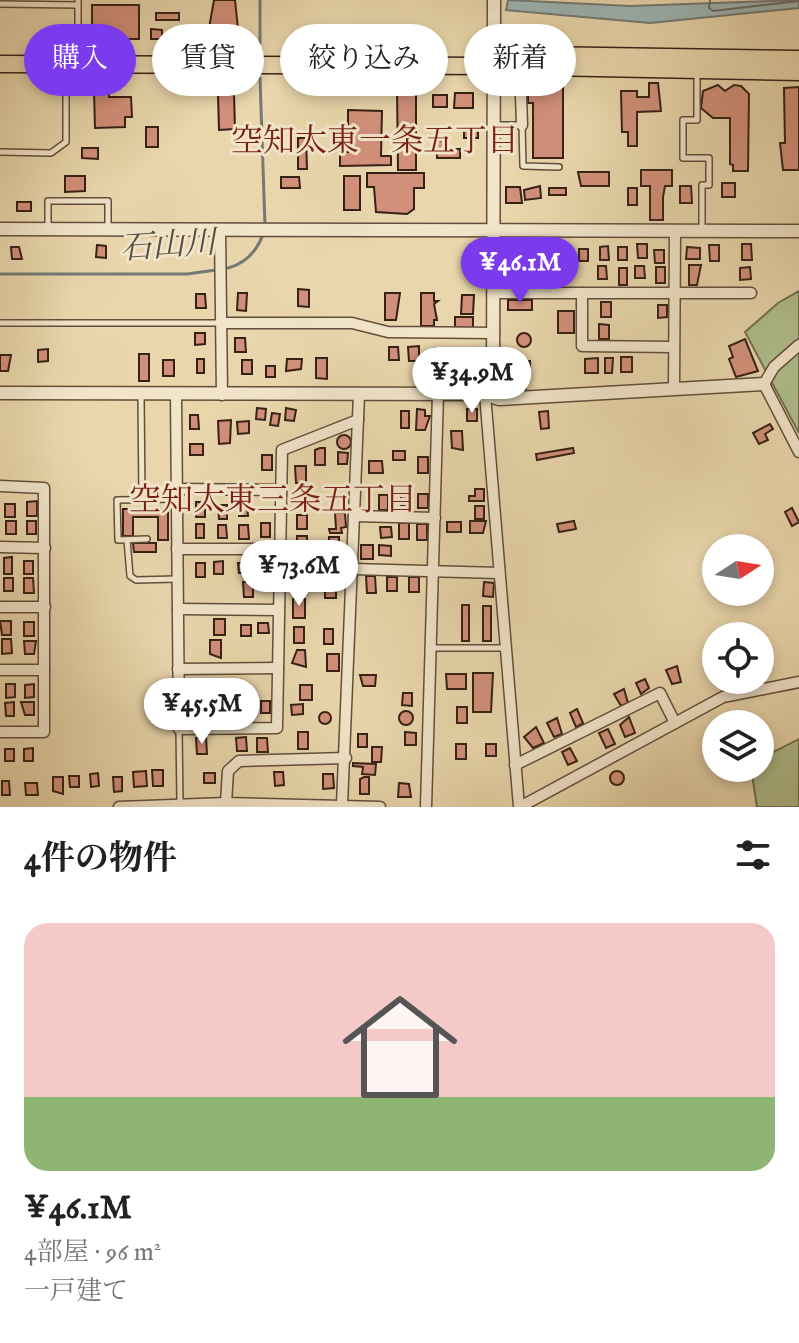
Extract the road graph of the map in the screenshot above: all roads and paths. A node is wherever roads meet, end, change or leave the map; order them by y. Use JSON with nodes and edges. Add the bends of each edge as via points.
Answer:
{"nodes":[{"id":1,"x":494,"y":0,"type":"edge"},
{"id":2,"x":78,"y":2,"type":"edge"},
{"id":3,"x":0,"y":4,"type":"edge"},
{"id":4,"x":78,"y":24,"type":"dead end"},
{"id":5,"x":494,"y":24,"type":"edge"},
{"id":6,"x":0,"y":54,"type":"edge"},
{"id":7,"x":799,"y":59,"type":"edge"},
{"id":8,"x":464,"y":60,"type":"edge"},
{"id":9,"x":464,"y":60,"type":"edge"},
{"id":10,"x":576,"y":60,"type":"edge"},
{"id":11,"x":136,"y":63,"type":"edge"},
{"id":12,"x":0,"y":64,"type":"edge"},
{"id":13,"x":24,"y":64,"type":"edge"},
{"id":14,"x":576,"y":67,"type":"edge"},
{"id":15,"x":697,"y":70,"type":"junction"},
{"id":16,"x":799,"y":72,"type":"edge"},
{"id":17,"x":66,"y":96,"type":"edge"},
{"id":18,"x":494,"y":96,"type":"edge"},
{"id":19,"x":521,"y":96,"type":"edge"},
{"id":20,"x":494,"y":125,"type":"junction"},
{"id":21,"x":522,"y":125,"type":"junction"},
{"id":22,"x":0,"y":152,"type":"edge"},
{"id":23,"x":559,"y":167,"type":"dead end"},
{"id":24,"x":0,"y":229,"type":"edge"},
{"id":25,"x":48,"y":229,"type":"junction"},
{"id":26,"x":108,"y":229,"type":"junction"},
{"id":27,"x":220,"y":230,"type":"junction"},
{"id":28,"x":495,"y":230,"type":"junction"},
{"id":29,"x":675,"y":231,"type":"junction"},
{"id":30,"x":702,"y":231,"type":"junction"},
{"id":31,"x":799,"y":231,"type":"edge"},
{"id":32,"x":674,"y":292,"type":"junction"},
{"id":33,"x":495,"y":293,"type":"junction"},
{"id":34,"x":582,"y":293,"type":"junction"},
{"id":35,"x":751,"y":293,"type":"dead end"},
{"id":36,"x":0,"y":323,"type":"edge"},
{"id":37,"x":221,"y":323,"type":"junction"},
{"id":38,"x":494,"y":333,"type":"junction"},
{"id":39,"x":799,"y":345,"type":"edge"},
{"id":40,"x":674,"y":347,"type":"junction"},
{"id":41,"x":764,"y":384,"type":"junction"},
{"id":42,"x":674,"y":388,"type":"junction"},
{"id":43,"x":0,"y":393,"type":"edge"},
{"id":44,"x":141,"y":394,"type":"junction"},
{"id":45,"x":176,"y":394,"type":"junction"},
{"id":46,"x":359,"y":394,"type":"junction"},
{"id":47,"x":438,"y":394,"type":"junction"},
{"id":48,"x":489,"y":394,"type":"junction"},
{"id":49,"x":222,"y":395,"type":"junction"},
{"id":50,"x":358,"y":420,"type":"junction"},
{"id":51,"x":799,"y":452,"type":"edge"},
{"id":52,"x":0,"y":486,"type":"edge"},
{"id":53,"x":279,"y":490,"type":"junction"},
{"id":54,"x":177,"y":494,"type":"junction"},
{"id":55,"x":142,"y":500,"type":"junction"},
{"id":56,"x":354,"y":516,"type":"junction"},
{"id":57,"x":435,"y":518,"type":"junction"},
{"id":58,"x":147,"y":539,"type":"dead end"},
{"id":59,"x":127,"y":540,"type":"junction"},
{"id":60,"x":0,"y":547,"type":"edge"},
{"id":61,"x":45,"y":548,"type":"junction"},
{"id":62,"x":177,"y":549,"type":"junction"},
{"id":63,"x":278,"y":549,"type":"junction"},
{"id":64,"x":353,"y":569,"type":"junction"},
{"id":65,"x":433,"y":571,"type":"junction"},
{"id":66,"x":499,"y":573,"type":"junction"},
{"id":67,"x":178,"y":579,"type":"junction"},
{"id":68,"x":0,"y":607,"type":"edge"},
{"id":69,"x":45,"y":607,"type":"junction"},
{"id":70,"x":178,"y":609,"type":"junction"},
{"id":71,"x":278,"y":610,"type":"junction"},
{"id":72,"x":429,"y":648,"type":"junction"},
{"id":73,"x":503,"y":648,"type":"junction"},
{"id":74,"x":278,"y":668,"type":"junction"},
{"id":75,"x":178,"y":669,"type":"junction"},
{"id":76,"x":0,"y":670,"type":"edge"},
{"id":77,"x":44,"y":670,"type":"junction"},
{"id":78,"x":799,"y":682,"type":"edge"},
{"id":79,"x":675,"y":723,"type":"junction"},
{"id":80,"x":179,"y":729,"type":"junction"},
{"id":81,"x":0,"y":732,"type":"edge"},
{"id":82,"x":346,"y":758,"type":"junction"},
{"id":83,"x":515,"y":765,"type":"junction"},
{"id":84,"x":226,"y":803,"type":"junction"},
{"id":85,"x":187,"y":805,"type":"edge"},
{"id":86,"x":342,"y":805,"type":"junction"},
{"id":87,"x":309,"y":806,"type":"edge"},
{"id":88,"x":119,"y":807,"type":"edge"},
{"id":89,"x":380,"y":807,"type":"edge"},
{"id":90,"x":426,"y":807,"type":"edge"},
{"id":91,"x":520,"y":807,"type":"edge"}],
"edges":[{"from":1,"to":5,"type":"street"},
{"from":2,"to":3,"type":"lane"},
{"from":2,"to":4,"type":"lane"},
{"from":6,"to":8,"type":"highway"},
{"from":7,"to":10,"type":"highway"},
{"from":9,"to":11,"type":"highway"},
{"from":12,"to":13,"type":"highway"},
{"from":14,"to":15,"type":"highway"},
{"from":15,"to":16,"type":"highway"},
{"from":15,"to":30,"type":"lane","via":[[697,120],[683,120],[683,158],[709,158],[709,185],[702,185]]},
{"from":17,"to":22,"type":"lane","via":[[66,142],[51,153]]},
{"from":18,"to":20,"type":"street"},
{"from":19,"to":21,"type":"street"},
{"from":20,"to":21,"type":"lane"},
{"from":20,"to":28,"type":"street"},
{"from":21,"to":23,"type":"lane","via":[[523,166]]},
{"from":24,"to":25,"type":"street"},
{"from":25,"to":26,"type":"street"},
{"from":25,"to":26,"type":"lane","via":[[48,201],[108,201]]},
{"from":26,"to":27,"type":"street"},
{"from":27,"to":28,"type":"street"},
{"from":27,"to":37,"type":"street"},
{"from":28,"to":29,"type":"street"},
{"from":28,"to":33,"type":"street"},
{"from":29,"to":30,"type":"street"},
{"from":29,"to":32,"type":"street"},
{"from":30,"to":31,"type":"street"},
{"from":32,"to":34,"type":"street"},
{"from":32,"to":35,"type":"street"},
{"from":32,"to":40,"type":"street"},
{"from":33,"to":34,"type":"street"},
{"from":33,"to":38,"type":"street"},
{"from":34,"to":40,"type":"street","via":[[582,346]]},
{"from":36,"to":37,"type":"lane"},
{"from":37,"to":38,"type":"street","via":[[352,323],[388,332]]},
{"from":37,"to":49,"type":"street"},
{"from":38,"to":48,"type":"street"},
{"from":39,"to":41,"type":"street"},
{"from":40,"to":42,"type":"street"},
{"from":41,"to":42,"type":"street"},
{"from":41,"to":51,"type":"street"},
{"from":42,"to":48,"type":"street","via":[[499,399]]},
{"from":43,"to":44,"type":"street"},
{"from":44,"to":45,"type":"street"},
{"from":44,"to":55,"type":"lane"},
{"from":45,"to":49,"type":"street"},
{"from":45,"to":54,"type":"street"},
{"from":46,"to":47,"type":"street"},
{"from":46,"to":49,"type":"street"},
{"from":46,"to":50,"type":"street"},
{"from":47,"to":48,"type":"street"},
{"from":47,"to":57,"type":"street"},
{"from":48,"to":66,"type":"street"},
{"from":50,"to":53,"type":"street","via":[[282,450]]},
{"from":50,"to":56,"type":"street"},
{"from":52,"to":61,"type":"street","via":[[44,488]]},
{"from":53,"to":54,"type":"street"},
{"from":53,"to":63,"type":"street"},
{"from":54,"to":55,"type":"lane"},
{"from":54,"to":62,"type":"street"},
{"from":55,"to":59,"type":"lane","via":[[117,500],[118,540]]},
{"from":56,"to":57,"type":"street"},
{"from":56,"to":64,"type":"street"},
{"from":57,"to":65,"type":"street"},
{"from":58,"to":59,"type":"lane"},
{"from":59,"to":67,"type":"lane","via":[[130,576]]},
{"from":60,"to":61,"type":"street"},
{"from":61,"to":69,"type":"street"},
{"from":62,"to":63,"type":"street"},
{"from":62,"to":67,"type":"street"},
{"from":63,"to":71,"type":"street"},
{"from":64,"to":65,"type":"street"},
{"from":64,"to":82,"type":"street"},
{"from":65,"to":66,"type":"street"},
{"from":65,"to":72,"type":"street"},
{"from":66,"to":73,"type":"street"},
{"from":67,"to":70,"type":"street"},
{"from":68,"to":69,"type":"street"},
{"from":69,"to":77,"type":"street"},
{"from":70,"to":71,"type":"street"},
{"from":70,"to":75,"type":"street"},
{"from":71,"to":74,"type":"street"},
{"from":72,"to":73,"type":"lane"},
{"from":72,"to":90,"type":"street"},
{"from":73,"to":83,"type":"street"},
{"from":74,"to":75,"type":"street"},
{"from":74,"to":80,"type":"street","via":[[277,728]]},
{"from":75,"to":80,"type":"street"},
{"from":76,"to":77,"type":"street"},
{"from":77,"to":81,"type":"street","via":[[44,732]]},
{"from":78,"to":79,"type":"street","via":[[723,697]]},
{"from":79,"to":83,"type":"street","via":[[660,693]]},
{"from":79,"to":91,"type":"street"},
{"from":80,"to":85,"type":"lane"},
{"from":82,"to":84,"type":"street","via":[[239,761],[228,771]]},
{"from":82,"to":86,"type":"street"},
{"from":83,"to":91,"type":"street"},
{"from":84,"to":85,"type":"street"},
{"from":84,"to":87,"type":"street"},
{"from":85,"to":88,"type":"street"},
{"from":86,"to":87,"type":"street"},
{"from":86,"to":89,"type":"street"}]}
